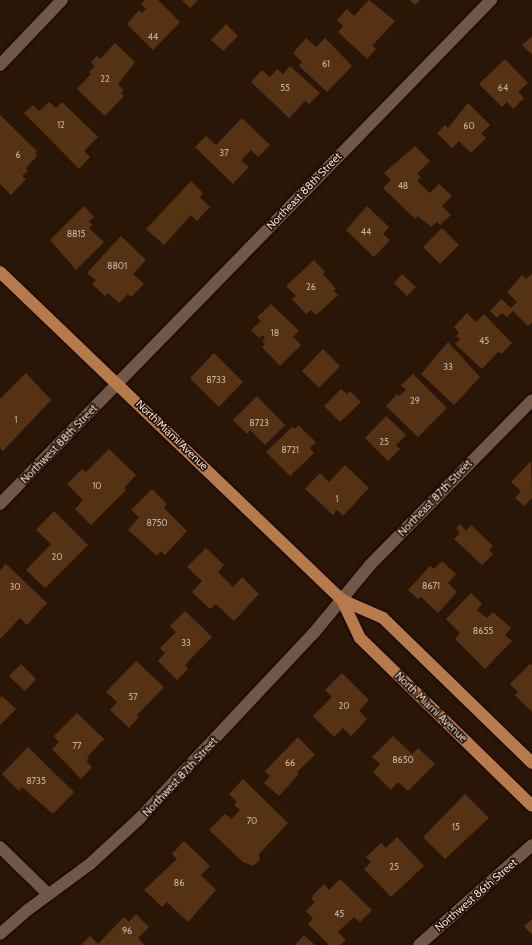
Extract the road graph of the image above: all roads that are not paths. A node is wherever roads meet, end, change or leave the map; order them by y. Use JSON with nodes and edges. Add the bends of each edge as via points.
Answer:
{"nodes":[{"id":1,"x":62,"y":0,"type":"edge"},
{"id":2,"x":491,"y":0,"type":"edge"},
{"id":3,"x":0,"y":65,"type":"edge"},
{"id":4,"x":0,"y":272,"type":"edge"},
{"id":5,"x":117,"y":383,"type":"junction"},
{"id":6,"x":532,"y":400,"type":"edge"},
{"id":7,"x":0,"y":504,"type":"edge"},
{"id":8,"x":342,"y":600,"type":"junction"},
{"id":9,"x":532,"y":763,"type":"edge"},
{"id":10,"x":532,"y":806,"type":"edge"},
{"id":11,"x":532,"y":845,"type":"edge"},
{"id":12,"x":0,"y":847,"type":"edge"},
{"id":13,"x":48,"y":894,"type":"junction"},
{"id":14,"x":0,"y":934,"type":"edge"},
{"id":15,"x":419,"y":945,"type":"edge"}],
"edges":[{"from":1,"to":3,"type":"street"},
{"from":2,"to":5,"type":"street","name":"Northeast 88th Street"},
{"from":4,"to":5,"type":"main road","name":"North Miami Avenue"},
{"from":5,"to":7,"type":"street","name":"Northwest 88th Street"},
{"from":5,"to":8,"type":"main road","name":"North Miami Avenue"},
{"from":6,"to":8,"type":"street","name":"Northeast 87th Street","via":[[370,565]]},
{"from":8,"to":9,"type":"main road","name":"North Miami Avenue","via":[[383,618]]},
{"from":8,"to":10,"type":"main road","name":"North Miami Avenue","via":[[360,638]]},
{"from":8,"to":13,"type":"street","name":"Northwest 87th Street","via":[[314,634],[140,818],[90,864]]},
{"from":11,"to":15,"type":"street","name":"Northwest 86th Street"},
{"from":12,"to":13,"type":"street"},
{"from":13,"to":14,"type":"street","name":"Northwest 87th Street"}]}
